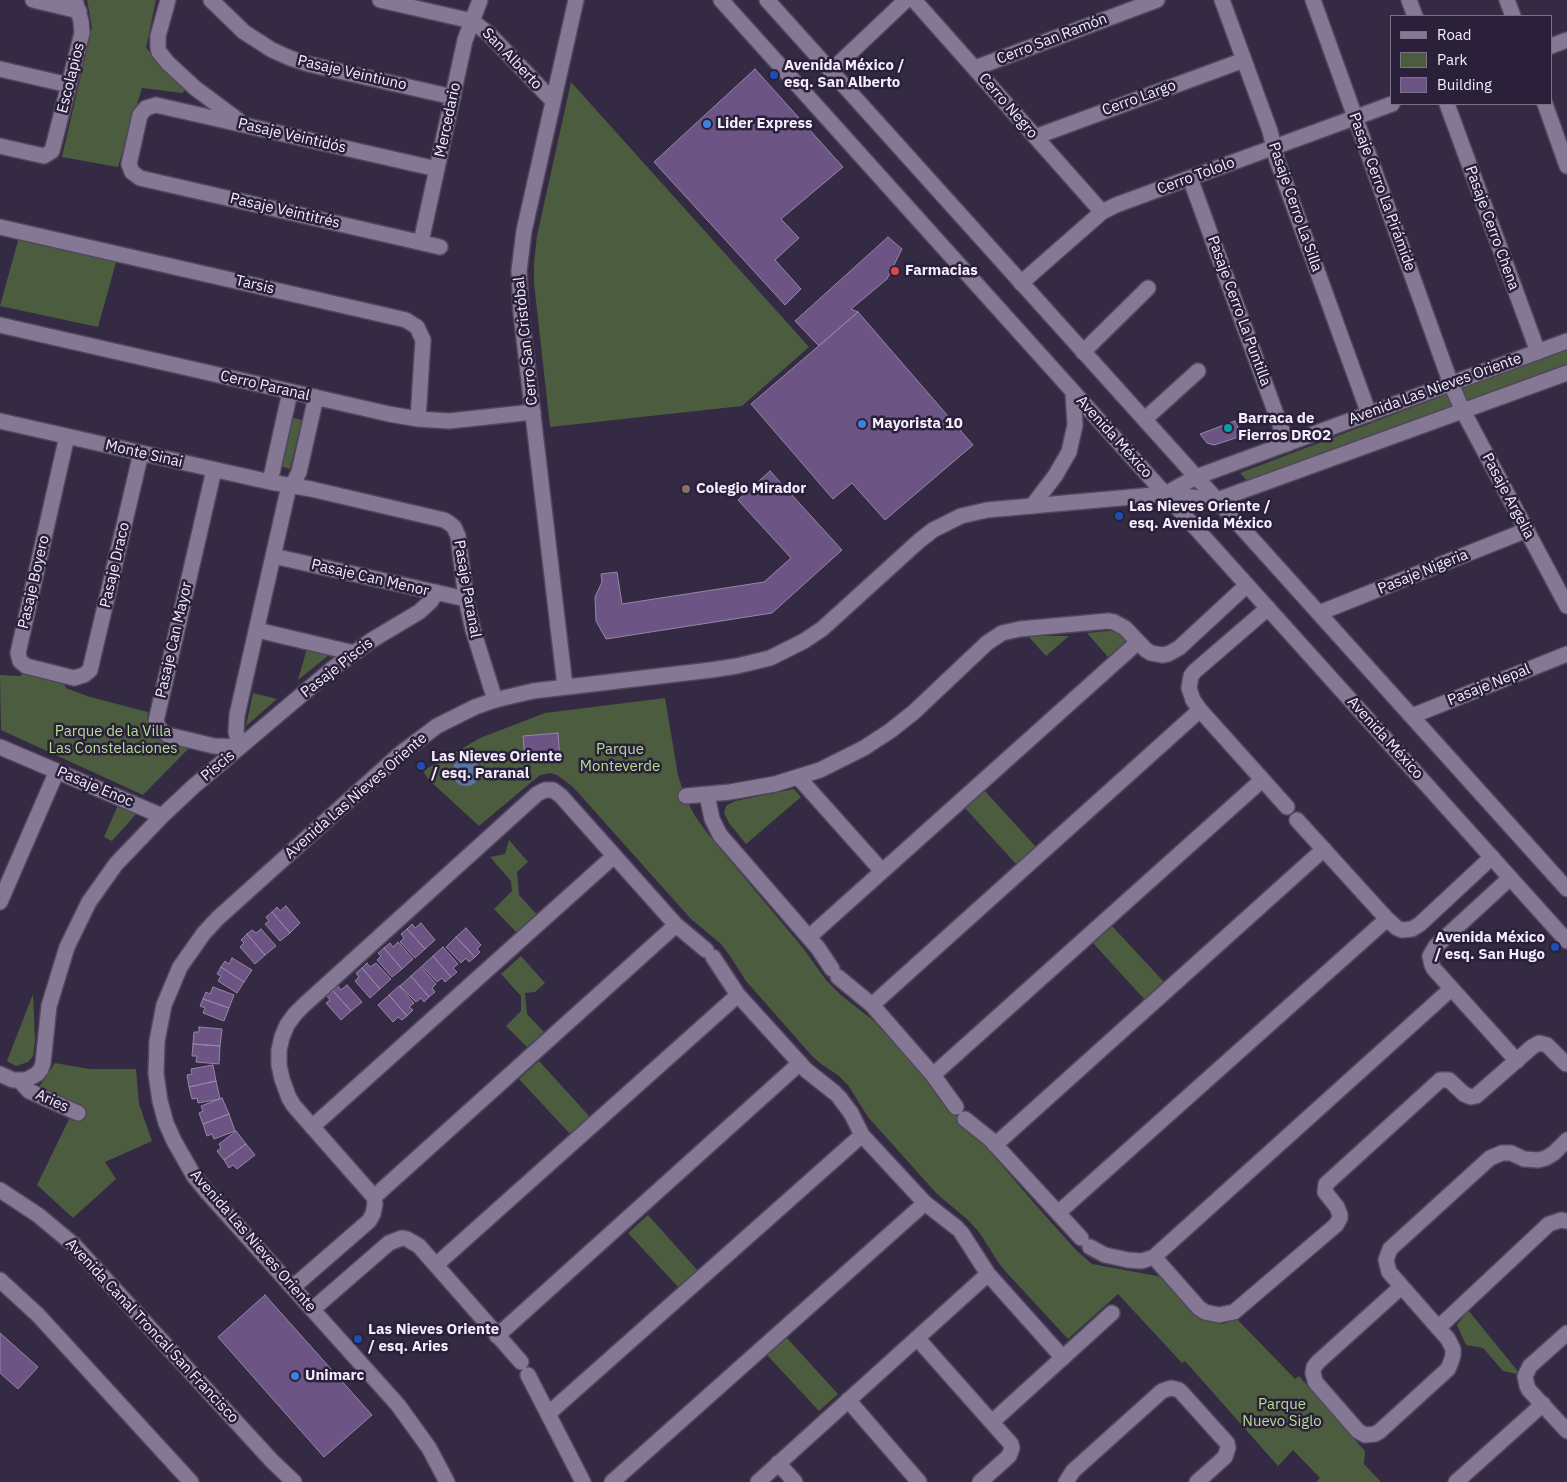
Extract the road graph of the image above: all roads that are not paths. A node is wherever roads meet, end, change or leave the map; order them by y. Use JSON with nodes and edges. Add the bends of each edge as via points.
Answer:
{"nodes":[{"id":1,"x":33,"y":0,"type":"edge"},
{"id":2,"x":168,"y":0,"type":"edge"},
{"id":3,"x":211,"y":0,"type":"edge"},
{"id":4,"x":380,"y":0,"type":"edge"},
{"id":5,"x":480,"y":0,"type":"edge"},
{"id":6,"x":576,"y":0,"type":"edge"},
{"id":7,"x":721,"y":0,"type":"edge"},
{"id":8,"x":767,"y":0,"type":"edge"},
{"id":9,"x":906,"y":0,"type":"edge"},
{"id":10,"x":914,"y":0,"type":"edge"},
{"id":11,"x":1157,"y":0,"type":"edge"},
{"id":12,"x":1222,"y":0,"type":"edge"},
{"id":13,"x":1313,"y":0,"type":"edge"},
{"id":14,"x":1410,"y":0,"type":"edge"},
{"id":15,"x":1507,"y":0,"type":"edge"},
{"id":16,"x":77,"y":6,"type":"edge"},
{"id":17,"x":1415,"y":15,"type":"edge"},
{"id":18,"x":1513,"y":15,"type":"edge"},
{"id":19,"x":472,"y":21,"type":"junction"},
{"id":20,"x":1567,"y":40,"type":"edge"},
{"id":21,"x":1552,"y":46,"type":"edge"},
{"id":22,"x":1244,"y":60,"type":"junction"},
{"id":23,"x":975,"y":68,"type":"junction"},
{"id":24,"x":0,"y":69,"type":"edge"},
{"id":25,"x":831,"y":70,"type":"junction"},
{"id":26,"x":69,"y":85,"type":"junction"},
{"id":27,"x":195,"y":88,"type":"junction"},
{"id":28,"x":453,"y":97,"type":"junction"},
{"id":29,"x":553,"y":101,"type":"junction"},
{"id":30,"x":1390,"y":105,"type":"edge"},
{"id":31,"x":1447,"y":105,"type":"edge"},
{"id":32,"x":1545,"y":105,"type":"edge"},
{"id":33,"x":193,"y":113,"type":"junction"},
{"id":34,"x":1355,"y":117,"type":"junction"},
{"id":35,"x":248,"y":126,"type":"junction"},
{"id":36,"x":1035,"y":137,"type":"junction"},
{"id":37,"x":0,"y":146,"type":"edge"},
{"id":38,"x":1274,"y":147,"type":"junction"},
{"id":39,"x":1567,"y":166,"type":"edge"},
{"id":40,"x":437,"y":169,"type":"junction"},
{"id":41,"x":132,"y":172,"type":"joint"},
{"id":42,"x":1190,"y":178,"type":"junction"},
{"id":43,"x":1102,"y":212,"type":"junction"},
{"id":44,"x":0,"y":227,"type":"edge"},
{"id":45,"x":421,"y":242,"type":"junction"},
{"id":46,"x":440,"y":246,"type":"dead end"},
{"id":47,"x":1021,"y":283,"type":"junction"},
{"id":48,"x":1148,"y":288,"type":"dead end"},
{"id":49,"x":0,"y":325,"type":"edge"},
{"id":50,"x":1567,"y":341,"type":"edge"},
{"id":51,"x":1083,"y":352,"type":"junction"},
{"id":52,"x":1538,"y":352,"type":"junction"},
{"id":53,"x":1198,"y":371,"type":"dead end"},
{"id":54,"x":1567,"y":373,"type":"edge"},
{"id":55,"x":1451,"y":384,"type":"junction"},
{"id":56,"x":290,"y":392,"type":"junction"},
{"id":57,"x":1073,"y":392,"type":"junction"},
{"id":58,"x":316,"y":398,"type":"junction"},
{"id":59,"x":1463,"y":411,"type":"junction"},
{"id":60,"x":533,"y":412,"type":"junction"},
{"id":61,"x":1369,"y":414,"type":"junction"},
{"id":62,"x":418,"y":419,"type":"junction"},
{"id":63,"x":1145,"y":419,"type":"junction"},
{"id":64,"x":0,"y":421,"type":"edge"},
{"id":65,"x":66,"y":436,"type":"junction"},
{"id":66,"x":1287,"y":444,"type":"junction"},
{"id":67,"x":141,"y":453,"type":"junction"},
{"id":68,"x":214,"y":470,"type":"junction"},
{"id":69,"x":1196,"y":477,"type":"junction"},
{"id":70,"x":270,"y":482,"type":"junction"},
{"id":71,"x":289,"y":486,"type":"junction"},
{"id":72,"x":1165,"y":494,"type":"junction"},
{"id":73,"x":1218,"y":500,"type":"junction"},
{"id":74,"x":1032,"y":506,"type":"junction"},
{"id":75,"x":1526,"y":530,"type":"junction"},
{"id":76,"x":273,"y":556,"type":"junction"},
{"id":77,"x":1247,"y":585,"type":"junction"},
{"id":78,"x":1563,"y":589,"type":"edge"},
{"id":79,"x":436,"y":592,"type":"junction"},
{"id":80,"x":466,"y":599,"type":"junction"},
{"id":81,"x":1567,"y":606,"type":"edge"},
{"id":82,"x":1268,"y":608,"type":"junction"},
{"id":83,"x":1319,"y":613,"type":"junction"},
{"id":84,"x":257,"y":630,"type":"junction"},
{"id":85,"x":1138,"y":642,"type":"junction"},
{"id":86,"x":354,"y":653,"type":"junction"},
{"id":87,"x":1567,"y":654,"type":"edge"},
{"id":88,"x":84,"y":676,"type":"joint"},
{"id":89,"x":565,"y":686,"type":"junction"},
{"id":90,"x":494,"y":700,"type":"junction"},
{"id":91,"x":1200,"y":710,"type":"junction"},
{"id":92,"x":1412,"y":716,"type":"junction"},
{"id":93,"x":0,"y":747,"type":"edge"},
{"id":94,"x":240,"y":747,"type":"junction"},
{"id":95,"x":57,"y":771,"type":"junction"},
{"id":96,"x":798,"y":777,"type":"junction"},
{"id":97,"x":1262,"y":780,"type":"junction"},
{"id":98,"x":707,"y":795,"type":"junction"},
{"id":99,"x":686,"y":796,"type":"dead end"},
{"id":100,"x":1287,"y":807,"type":"dead end"},
{"id":101,"x":162,"y":816,"type":"junction"},
{"id":102,"x":1297,"y":820,"type":"dead end"},
{"id":103,"x":1324,"y":849,"type":"junction"},
{"id":104,"x":614,"y":856,"type":"junction"},
{"id":105,"x":1492,"y":857,"type":"junction"},
{"id":106,"x":882,"y":871,"type":"junction"},
{"id":107,"x":1510,"y":878,"type":"junction"},
{"id":108,"x":1567,"y":889,"type":"edge"},
{"id":109,"x":0,"y":902,"type":"edge"},
{"id":110,"x":1387,"y":919,"type":"junction"},
{"id":111,"x":676,"y":925,"type":"junction"},
{"id":112,"x":809,"y":937,"type":"junction"},
{"id":113,"x":1567,"y":941,"type":"edge"},
{"id":114,"x":1451,"y":989,"type":"junction"},
{"id":115,"x":738,"y":995,"type":"junction"},
{"id":116,"x":872,"y":1005,"type":"junction"},
{"id":117,"x":1517,"y":1061,"type":"junction"},
{"id":118,"x":800,"y":1063,"type":"junction"},
{"id":119,"x":1566,"y":1064,"type":"edge"},
{"id":120,"x":0,"y":1074,"type":"edge"},
{"id":121,"x":933,"y":1075,"type":"junction"},
{"id":122,"x":20,"y":1081,"type":"junction"},
{"id":123,"x":78,"y":1113,"type":"dead end"},
{"id":124,"x":312,"y":1127,"type":"junction"},
{"id":125,"x":862,"y":1134,"type":"junction"},
{"id":126,"x":1567,"y":1140,"type":"edge"},
{"id":127,"x":995,"y":1145,"type":"junction"},
{"id":128,"x":0,"y":1190,"type":"edge"},
{"id":129,"x":374,"y":1197,"type":"junction"},
{"id":130,"x":925,"y":1203,"type":"junction"},
{"id":131,"x":1058,"y":1213,"type":"junction"},
{"id":132,"x":1567,"y":1221,"type":"edge"},
{"id":133,"x":1154,"y":1257,"type":"junction"},
{"id":134,"x":436,"y":1265,"type":"junction"},
{"id":135,"x":988,"y":1274,"type":"junction"},
{"id":136,"x":0,"y":1280,"type":"edge"},
{"id":137,"x":293,"y":1287,"type":"junction"},
{"id":138,"x":1401,"y":1287,"type":"junction"},
{"id":139,"x":313,"y":1309,"type":"junction"},
{"id":140,"x":1112,"y":1313,"type":"dead end"},
{"id":141,"x":1438,"y":1328,"type":"junction"},
{"id":142,"x":1567,"y":1332,"type":"edge"},
{"id":143,"x":498,"y":1336,"type":"junction"},
{"id":144,"x":917,"y":1338,"type":"junction"},
{"id":145,"x":1063,"y":1358,"type":"junction"},
{"id":146,"x":848,"y":1400,"type":"junction"},
{"id":147,"x":1543,"y":1404,"type":"junction"},
{"id":148,"x":548,"y":1414,"type":"junction"},
{"id":149,"x":992,"y":1422,"type":"junction"},
{"id":150,"x":1567,"y":1431,"type":"edge"},
{"id":151,"x":778,"y":1463,"type":"junction"},
{"id":152,"x":191,"y":1482,"type":"edge"},
{"id":153,"x":294,"y":1482,"type":"edge"},
{"id":154,"x":447,"y":1482,"type":"edge"},
{"id":155,"x":583,"y":1482,"type":"edge"},
{"id":156,"x":612,"y":1482,"type":"edge"},
{"id":157,"x":758,"y":1482,"type":"edge"},
{"id":158,"x":795,"y":1482,"type":"edge"},
{"id":159,"x":919,"y":1482,"type":"edge"},
{"id":160,"x":980,"y":1482,"type":"edge"},
{"id":161,"x":1066,"y":1482,"type":"edge"},
{"id":162,"x":1197,"y":1482,"type":"edge"},
{"id":163,"x":1456,"y":1482,"type":"edge"}],
"edges":[{"from":1,"to":16,"type":"street"},
{"from":2,"to":27,"type":"street","via":[[158,47],[168,63]]},
{"from":3,"to":28,"type":"street","name":"Pasaje Veintiuno","via":[[244,32],[290,58]]},
{"from":4,"to":19,"type":"street","name":"San Alberto"},
{"from":5,"to":19,"type":"street","name":"Mercedario"},
{"from":6,"to":29,"type":"street","name":"Cerro San Cristóbal"},
{"from":7,"to":57,"type":"street","name":"Avenida México"},
{"from":8,"to":25,"type":"street"},
{"from":9,"to":25,"type":"street"},
{"from":10,"to":23,"type":"street","name":"Cerro Negro"},
{"from":11,"to":23,"type":"street","name":"Cerro San Ramón"},
{"from":12,"to":22,"type":"street","name":"Pasaje Cerro La Silla"},
{"from":13,"to":34,"type":"street","name":"Pasaje Cerro La Pirámide"},
{"from":14,"to":17,"type":"street"},
{"from":15,"to":18,"type":"street"},
{"from":16,"to":26,"type":"street","name":"Escolapios","via":[[82,33]]},
{"from":19,"to":28,"type":"street","name":"Mercedario"},
{"from":19,"to":29,"type":"street","name":"San Alberto","via":[[489,34]]},
{"from":20,"to":21,"type":"street"},
{"from":22,"to":36,"type":"street","name":"Cerro Largo"},
{"from":22,"to":38,"type":"street","name":"Pasaje Cerro La Silla"},
{"from":23,"to":36,"type":"street","name":"Cerro Negro"},
{"from":24,"to":26,"type":"street"},
{"from":25,"to":47,"type":"street"},
{"from":26,"to":37,"type":"street","name":"Escolapios","via":[[54,146],[49,154],[44,156]]},
{"from":27,"to":33,"type":"street"},
{"from":27,"to":35,"type":"street"},
{"from":28,"to":40,"type":"street","name":"Mercedario"},
{"from":29,"to":60,"type":"street","name":"Cerro San Cristóbal","via":[[524,231],[519,271]]},
{"from":30,"to":34,"type":"street","name":"Cerro Tololo"},
{"from":31,"to":52,"type":"street","name":"Pasaje Cerro Chena"},
{"from":32,"to":39,"type":"street"},
{"from":33,"to":35,"type":"street","name":"Pasaje Veintidós"},
{"from":33,"to":41,"type":"street","name":"Pasaje Veintidós","via":[[156,105],[146,108],[138,120],[129,160]]},
{"from":34,"to":38,"type":"street","name":"Cerro Tololo"},
{"from":34,"to":55,"type":"street","name":"Pasaje Cerro La Pirámide"},
{"from":35,"to":40,"type":"street","name":"Pasaje Veintidós"},
{"from":36,"to":43,"type":"street","name":"Cerro Negro"},
{"from":38,"to":42,"type":"street","name":"Cerro Tololo"},
{"from":38,"to":61,"type":"street","name":"Pasaje Cerro La Silla"},
{"from":40,"to":45,"type":"street","name":"Mercedario"},
{"from":41,"to":45,"type":"street","name":"Pasaje Veintitrés","via":[[140,178]]},
{"from":42,"to":43,"type":"street","name":"Cerro Tololo"},
{"from":42,"to":66,"type":"street","name":"Pasaje Cerro La Puntilla"},
{"from":43,"to":47,"type":"street","name":"Cerro Tololo"},
{"from":44,"to":62,"type":"street","name":"Tarsis","via":[[406,320],[417,327],[423,340]]},
{"from":45,"to":46,"type":"street","name":"Pasaje Veintitrés"},
{"from":47,"to":51,"type":"street"},
{"from":48,"to":51,"type":"street"},
{"from":49,"to":56,"type":"street","name":"Cerro Paranal"},
{"from":50,"to":52,"type":"street","name":"Avenida Las Nieves Oriente"},
{"from":51,"to":63,"type":"street"},
{"from":52,"to":55,"type":"street","name":"Avenida Las Nieves Oriente"},
{"from":53,"to":63,"type":"street"},
{"from":54,"to":59,"type":"street","name":"Avenida Las Nieves Oriente"},
{"from":55,"to":59,"type":"street","name":"Pasaje Argelia"},
{"from":55,"to":61,"type":"street","name":"Avenida Las Nieves Oriente"},
{"from":56,"to":58,"type":"street","name":"Cerro Paranal"},
{"from":56,"to":70,"type":"street"},
{"from":57,"to":72,"type":"street","name":"Avenida México"},
{"from":57,"to":74,"type":"street","via":[[1075,425],[1068,452]]},
{"from":58,"to":62,"type":"street","name":"Cerro Paranal"},
{"from":58,"to":71,"type":"street","name":"Piscis","via":[[299,472]]},
{"from":59,"to":73,"type":"street","name":"Avenida Las Nieves Oriente"},
{"from":59,"to":75,"type":"street","name":"Pasaje Argelia"},
{"from":60,"to":62,"type":"street","name":"Cerro Paranal","via":[[466,420]]},
{"from":60,"to":89,"type":"street","name":"Cerro San Cristóbal"},
{"from":61,"to":66,"type":"street","name":"Avenida Las Nieves Oriente"},
{"from":63,"to":69,"type":"street"},
{"from":64,"to":65,"type":"street","name":"Monte Sinai"},
{"from":65,"to":67,"type":"street","name":"Monte Sinai"},
{"from":65,"to":88,"type":"street","name":"Pasaje Boyero","via":[[18,654],[26,666],[74,678]]},
{"from":66,"to":69,"type":"street","name":"Avenida Las Nieves Oriente"},
{"from":67,"to":68,"type":"street","name":"Monte Sinai"},
{"from":67,"to":88,"type":"street","name":"Pasaje Draco","via":[[90,670]]},
{"from":68,"to":70,"type":"street","name":"Monte Sinai"},
{"from":68,"to":94,"type":"street","name":"Pasaje Can Mayor","via":[[156,721],[161,732],[168,735],[214,746]]},
{"from":69,"to":72,"type":"street","name":"Avenida Las Nieves Oriente"},
{"from":69,"to":73,"type":"street"},
{"from":70,"to":71,"type":"street","name":"Monte Sinai"},
{"from":71,"to":76,"type":"street","name":"Piscis"},
{"from":71,"to":80,"type":"street","name":"Pasaje Paranal","via":[[449,523],[458,536]]},
{"from":72,"to":73,"type":"street","name":"Avenida Las Nieves Oriente"},
{"from":72,"to":74,"type":"street","name":"Avenida Las Nieves Oriente"},
{"from":72,"to":77,"type":"street","name":"Avenida México"},
{"from":73,"to":83,"type":"street"},
{"from":74,"to":89,"type":"street","name":"Avenida Las Nieves Oriente","via":[[974,512],[949,521],[934,530],[822,629],[770,658],[710,670]]},
{"from":75,"to":78,"type":"street","name":"Pasaje Argelia"},
{"from":75,"to":83,"type":"street","name":"Pasaje Nigeria"},
{"from":76,"to":79,"type":"street","name":"Pasaje Can Menor"},
{"from":76,"to":84,"type":"street","name":"Piscis"},
{"from":77,"to":82,"type":"street","name":"Avenida México"},
{"from":77,"to":85,"type":"street","via":[[1174,652],[1156,655]]},
{"from":78,"to":81,"type":"street","name":"Pasaje Argelia"},
{"from":79,"to":80,"type":"street","name":"Pasaje Can Menor"},
{"from":79,"to":86,"type":"street","name":"Pasaje Piscis","via":[[419,612]]},
{"from":80,"to":90,"type":"street","name":"Pasaje Paranal"},
{"from":82,"to":91,"type":"street","via":[[1195,671],[1189,688]]},
{"from":82,"to":105,"type":"street","name":"Avenida México"},
{"from":83,"to":92,"type":"street"},
{"from":84,"to":86,"type":"street"},
{"from":84,"to":94,"type":"street","name":"Piscis","via":[[236,725]]},
{"from":85,"to":96,"type":"street","via":[[1124,628],[1108,621],[1002,633],[890,731],[864,748]]},
{"from":85,"to":106,"type":"street"},
{"from":86,"to":94,"type":"street","name":"Pasaje Piscis"},
{"from":87,"to":92,"type":"street","name":"Pasaje Nepal"},
{"from":89,"to":90,"type":"street","name":"Avenida Las Nieves Oriente"},
{"from":90,"to":137,"type":"street","name":"Avenida Las Nieves Oriente","via":[[455,716],[420,738],[218,918],[180,967],[164,1005],[157,1042],[156,1074],[160,1101],[174,1141],[207,1192]]},
{"from":91,"to":97,"type":"street"},
{"from":91,"to":116,"type":"street"},
{"from":92,"to":108,"type":"street"},
{"from":93,"to":95,"type":"street","name":"Pasaje Enoc"},
{"from":94,"to":101,"type":"street","name":"Piscis"},
{"from":95,"to":101,"type":"street","name":"Pasaje Enoc"},
{"from":95,"to":109,"type":"street"},
{"from":96,"to":98,"type":"street"},
{"from":96,"to":106,"type":"street"},
{"from":97,"to":100,"type":"street"},
{"from":97,"to":121,"type":"street"},
{"from":98,"to":99,"type":"street"},
{"from":98,"to":112,"type":"street","via":[[712,819],[720,835]]},
{"from":101,"to":122,"type":"street","name":"Piscis","via":[[116,864],[77,924],[53,991],[43,1063],[37,1074]]},
{"from":102,"to":103,"type":"street"},
{"from":103,"to":110,"type":"street"},
{"from":103,"to":127,"type":"street"},
{"from":104,"to":111,"type":"street"},
{"from":104,"to":124,"type":"street"},
{"from":104,"to":124,"type":"street","via":[[557,793],[544,790],[537,794],[304,1005],[287,1025],[279,1050],[282,1079],[289,1098]]},
{"from":105,"to":107,"type":"street","name":"Avenida México"},
{"from":105,"to":110,"type":"street","via":[[1416,927],[1402,930]]},
{"from":106,"to":112,"type":"street"},
{"from":107,"to":113,"type":"street","name":"Avenida México"},
{"from":107,"to":114,"type":"street","via":[[1432,950],[1432,965]]},
{"from":110,"to":131,"type":"street"},
{"from":111,"to":115,"type":"street","via":[[710,954]]},
{"from":111,"to":129,"type":"street"},
{"from":112,"to":116,"type":"street","via":[[835,973]]},
{"from":114,"to":117,"type":"street"},
{"from":114,"to":133,"type":"street"},
{"from":115,"to":118,"type":"street"},
{"from":115,"to":134,"type":"street"},
{"from":116,"to":121,"type":"street"},
{"from":117,"to":119,"type":"street","via":[[1536,1045],[1543,1044]]},
{"from":117,"to":133,"type":"street","via":[[1476,1096],[1464,1094],[1449,1080],[1440,1080],[1326,1184],[1325,1192],[1340,1215],[1336,1225],[1234,1312],[1219,1316],[1205,1312]]},
{"from":118,"to":125,"type":"street","via":[[837,1095]]},
{"from":118,"to":143,"type":"street"},
{"from":120,"to":122,"type":"street","name":"Aries"},
{"from":121,"to":127,"type":"street","via":[[961,1113]]},
{"from":122,"to":123,"type":"street","name":"Aries","via":[[34,1094]]},
{"from":124,"to":129,"type":"street"},
{"from":125,"to":130,"type":"street"},
{"from":125,"to":148,"type":"street"},
{"from":126,"to":138,"type":"street","via":[[1554,1153],[1538,1160],[1524,1159],[1511,1153],[1490,1158],[1390,1249],[1387,1266]]},
{"from":127,"to":131,"type":"street"},
{"from":128,"to":153,"type":"street","name":"Avenida Canal Troncal San Francisco","via":[[38,1215],[74,1245]]},
{"from":129,"to":137,"type":"street","via":[[369,1220]]},
{"from":130,"to":135,"type":"street","via":[[959,1230]]},
{"from":130,"to":156,"type":"street"},
{"from":131,"to":133,"type":"street","via":[[1085,1242],[1105,1255],[1142,1261]]},
{"from":132,"to":141,"type":"street","via":[[1549,1224]]},
{"from":134,"to":139,"type":"street","via":[[414,1242],[402,1238],[389,1242]]},
{"from":134,"to":143,"type":"street"},
{"from":135,"to":144,"type":"street"},
{"from":135,"to":145,"type":"street"},
{"from":136,"to":152,"type":"street","via":[[38,1315]]},
{"from":137,"to":139,"type":"street","name":"Avenida Las Nieves Oriente"},
{"from":138,"to":141,"type":"street"},
{"from":138,"to":141,"type":"street","via":[[1314,1367],[1313,1377],[1317,1384],[1358,1431],[1365,1435],[1375,1434],[1448,1368],[1452,1362],[1452,1349]]},
{"from":139,"to":154,"type":"street","name":"Avenida Las Nieves Oriente","via":[[398,1405],[429,1448]]},
{"from":140,"to":145,"type":"street"},
{"from":142,"to":147,"type":"street","via":[[1527,1370],[1526,1386]]},
{"from":143,"to":148,"type":"street","via":[[524,1369]]},
{"from":144,"to":146,"type":"street"},
{"from":144,"to":149,"type":"street"},
{"from":145,"to":149,"type":"street"},
{"from":146,"to":151,"type":"street"},
{"from":146,"to":159,"type":"street"},
{"from":147,"to":150,"type":"street"},
{"from":147,"to":163,"type":"street"},
{"from":148,"to":155,"type":"street"},
{"from":149,"to":160,"type":"street","via":[[1011,1444],[1011,1453]]},
{"from":151,"to":157,"type":"street"},
{"from":151,"to":158,"type":"street"},
{"from":161,"to":162,"type":"street","via":[[1073,1471],[1162,1391],[1171,1388],[1179,1390],[1227,1443],[1225,1457]]}]}
